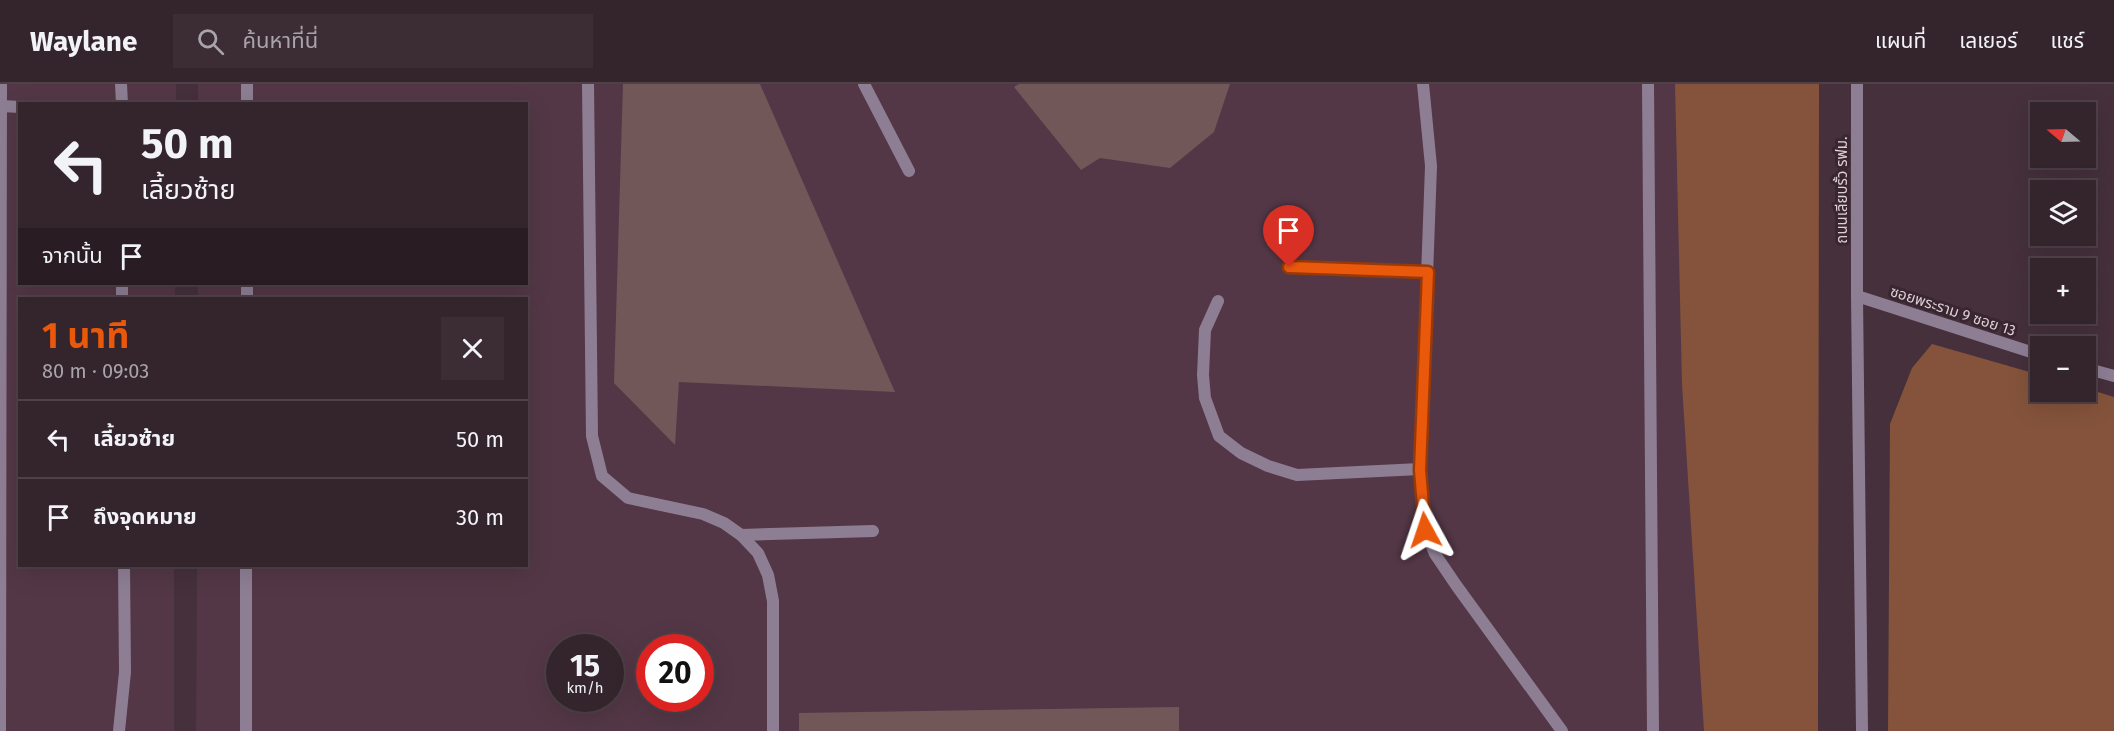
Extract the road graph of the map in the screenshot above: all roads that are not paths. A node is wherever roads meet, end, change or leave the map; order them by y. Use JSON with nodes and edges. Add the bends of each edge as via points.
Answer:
{"nodes":[{"id":1,"x":1,"y":84,"type":"edge"},
{"id":2,"x":122,"y":84,"type":"edge"},
{"id":3,"x":247,"y":84,"type":"edge"},
{"id":4,"x":588,"y":84,"type":"edge"},
{"id":5,"x":864,"y":84,"type":"edge"},
{"id":6,"x":1423,"y":84,"type":"edge"},
{"id":7,"x":1648,"y":84,"type":"edge"},
{"id":8,"x":1857,"y":84,"type":"edge"},
{"id":9,"x":122,"y":102,"type":"edge"},
{"id":10,"x":247,"y":102,"type":"edge"},
{"id":11,"x":1,"y":106,"type":"edge"},
{"id":12,"x":18,"y":107,"type":"edge"},
{"id":13,"x":909,"y":171,"type":"dead end"},
{"id":14,"x":1289,"y":267,"type":"dead end"},
{"id":15,"x":1428,"y":272,"type":"junction"},
{"id":16,"x":1857,"y":296,"type":"junction"},
{"id":17,"x":1218,"y":301,"type":"dead end"},
{"id":18,"x":2030,"y":352,"type":"edge"},
{"id":19,"x":2096,"y":371,"type":"edge"},
{"id":20,"x":2114,"y":376,"type":"edge"},
{"id":21,"x":1420,"y":470,"type":"junction"},
{"id":22,"x":873,"y":531,"type":"dead end"},
{"id":23,"x":741,"y":535,"type":"junction"},
{"id":24,"x":124,"y":567,"type":"edge"},
{"id":25,"x":246,"y":567,"type":"edge"},
{"id":26,"x":0,"y":731,"type":"edge"},
{"id":27,"x":118,"y":731,"type":"edge"},
{"id":28,"x":246,"y":731,"type":"edge"},
{"id":29,"x":773,"y":731,"type":"edge"},
{"id":30,"x":1562,"y":731,"type":"edge"},
{"id":31,"x":1653,"y":731,"type":"edge"},
{"id":32,"x":1862,"y":731,"type":"edge"}],
"edges":[{"from":1,"to":11,"type":"street"},
{"from":2,"to":9,"type":"street"},
{"from":3,"to":10,"type":"street"},
{"from":4,"to":23,"type":"street","via":[[592,436],[602,476],[628,498],[703,514]]},
{"from":5,"to":13,"type":"street"},
{"from":6,"to":15,"type":"street","via":[[1431,166]]},
{"from":7,"to":31,"type":"street"},
{"from":8,"to":16,"type":"street","name":"ถนนเลียบรั้ว รฟม."},
{"from":11,"to":12,"type":"street"},
{"from":11,"to":26,"type":"street"},
{"from":14,"to":15,"type":"street"},
{"from":15,"to":21,"type":"street"},
{"from":16,"to":18,"type":"street","name":"ซอยพระราม 9 ซอย 13"},
{"from":16,"to":32,"type":"street","name":"ถนนเลียบรั้ว รฟม."},
{"from":17,"to":21,"type":"street","via":[[1205,330],[1203,375],[1205,398],[1219,436],[1241,453],[1297,475]]},
{"from":19,"to":20,"type":"street"},
{"from":21,"to":30,"type":"street","via":[[1425,530],[1435,554]]},
{"from":22,"to":23,"type":"street"},
{"from":23,"to":29,"type":"street","via":[[758,553],[773,601]]},
{"from":24,"to":27,"type":"street","via":[[125,672]]},
{"from":25,"to":28,"type":"street"}]}
